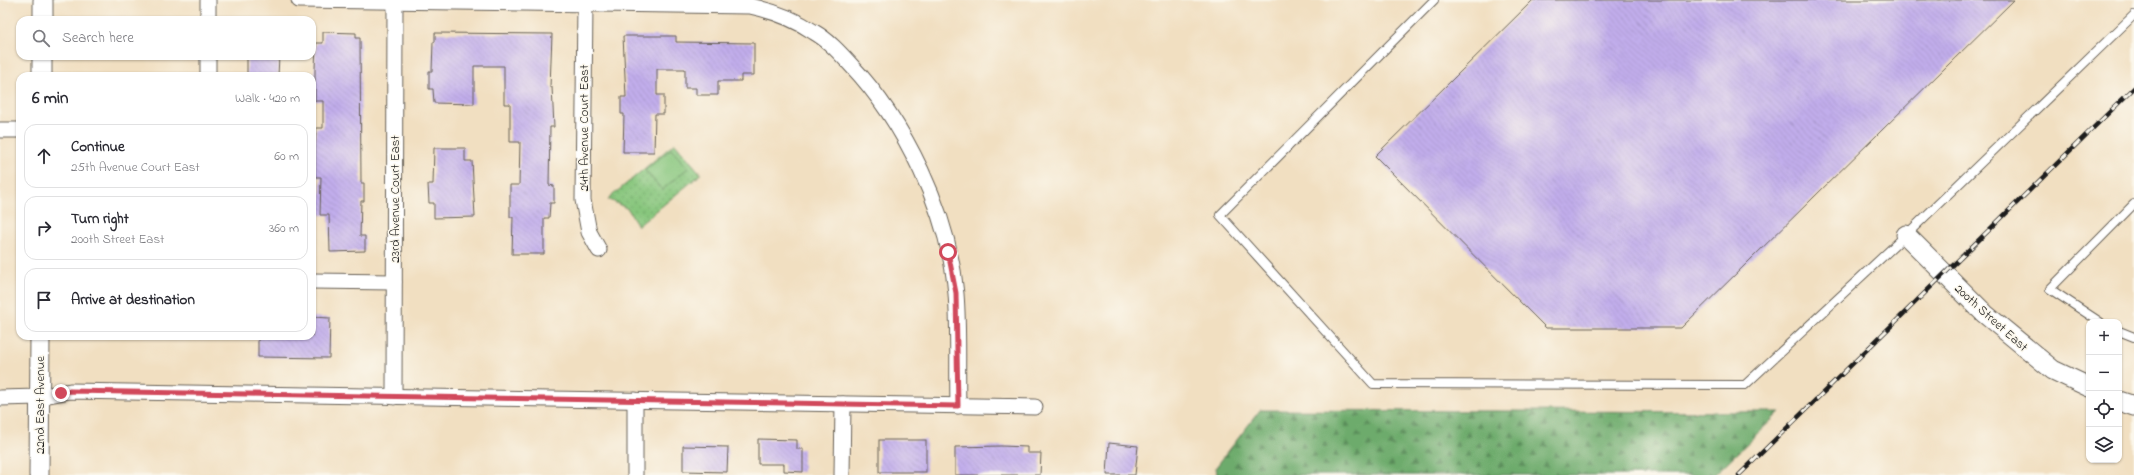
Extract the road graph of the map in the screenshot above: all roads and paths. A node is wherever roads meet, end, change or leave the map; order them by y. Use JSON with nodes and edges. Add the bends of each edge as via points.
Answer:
{"nodes":[{"id":1,"x":43,"y":0,"type":"edge"},
{"id":2,"x":208,"y":0,"type":"edge"},
{"id":3,"x":299,"y":0,"type":"edge"},
{"id":4,"x":1434,"y":0,"type":"edge"},
{"id":5,"x":395,"y":1,"type":"junction"},
{"id":6,"x":585,"y":4,"type":"junction"},
{"id":7,"x":2134,"y":15,"type":"edge"},
{"id":8,"x":43,"y":16,"type":"edge"},
{"id":9,"x":208,"y":16,"type":"edge"},
{"id":10,"x":42,"y":60,"type":"edge"},
{"id":11,"x":208,"y":60,"type":"edge"},
{"id":12,"x":42,"y":72,"type":"edge"},
{"id":13,"x":208,"y":72,"type":"edge"},
{"id":14,"x":0,"y":130,"type":"edge"},
{"id":15,"x":16,"y":130,"type":"edge"},
{"id":16,"x":2134,"y":204,"type":"edge"},
{"id":17,"x":1906,"y":235,"type":"junction"},
{"id":18,"x":598,"y":250,"type":"dead end"},
{"id":19,"x":316,"y":281,"type":"edge"},
{"id":20,"x":394,"y":282,"type":"junction"},
{"id":21,"x":2095,"y":319,"type":"edge"},
{"id":22,"x":2122,"y":332,"type":"edge"},
{"id":23,"x":2134,"y":337,"type":"edge"},
{"id":24,"x":40,"y":340,"type":"edge"},
{"id":25,"x":2086,"y":386,"type":"edge"},
{"id":26,"x":39,"y":397,"type":"junction"},
{"id":27,"x":394,"y":397,"type":"junction"},
{"id":28,"x":0,"y":398,"type":"edge"},
{"id":29,"x":635,"y":400,"type":"junction"},
{"id":30,"x":2122,"y":402,"type":"edge"},
{"id":31,"x":843,"y":404,"type":"junction"},
{"id":32,"x":958,"y":406,"type":"junction"},
{"id":33,"x":2134,"y":406,"type":"edge"},
{"id":34,"x":1036,"y":407,"type":"dead end"},
{"id":35,"x":39,"y":475,"type":"edge"},
{"id":36,"x":635,"y":475,"type":"edge"},
{"id":37,"x":842,"y":475,"type":"edge"}],
"edges":[{"from":1,"to":8,"type":"street"},
{"from":2,"to":9,"type":"street"},
{"from":3,"to":5,"type":"street"},
{"from":4,"to":17,"type":"lane","via":[[1220,215],[1373,384],[1745,385]]},
{"from":5,"to":6,"type":"street"},
{"from":5,"to":20,"type":"street","name":"23rd Avenue Court East"},
{"from":6,"to":18,"type":"street","name":"24th Avenue Court East","via":[[583,200],[590,232]]},
{"from":6,"to":32,"type":"street","via":[[750,6],[771,10],[815,32],[837,50],[886,107],[912,150],[930,192],[948,252],[956,293]]},
{"from":7,"to":17,"type":"lane"},
{"from":10,"to":12,"type":"street"},
{"from":11,"to":13,"type":"street"},
{"from":14,"to":15,"type":"street"},
{"from":16,"to":21,"type":"lane","via":[[2050,289]]},
{"from":17,"to":25,"type":"street","name":"200th Street East","via":[[1985,314],[2053,370]]},
{"from":19,"to":20,"type":"street"},
{"from":20,"to":27,"type":"street","name":"23rd Avenue Court East"},
{"from":22,"to":23,"type":"lane"},
{"from":24,"to":26,"type":"street","name":"22nd East Avenue"},
{"from":26,"to":27,"type":"street","via":[[70,391]]},
{"from":26,"to":28,"type":"street"},
{"from":26,"to":35,"type":"street","name":"22nd East Avenue"},
{"from":27,"to":29,"type":"street"},
{"from":29,"to":31,"type":"street"},
{"from":29,"to":36,"type":"street"},
{"from":30,"to":33,"type":"street"},
{"from":31,"to":32,"type":"street"},
{"from":31,"to":37,"type":"street"},
{"from":32,"to":34,"type":"street"}]}
